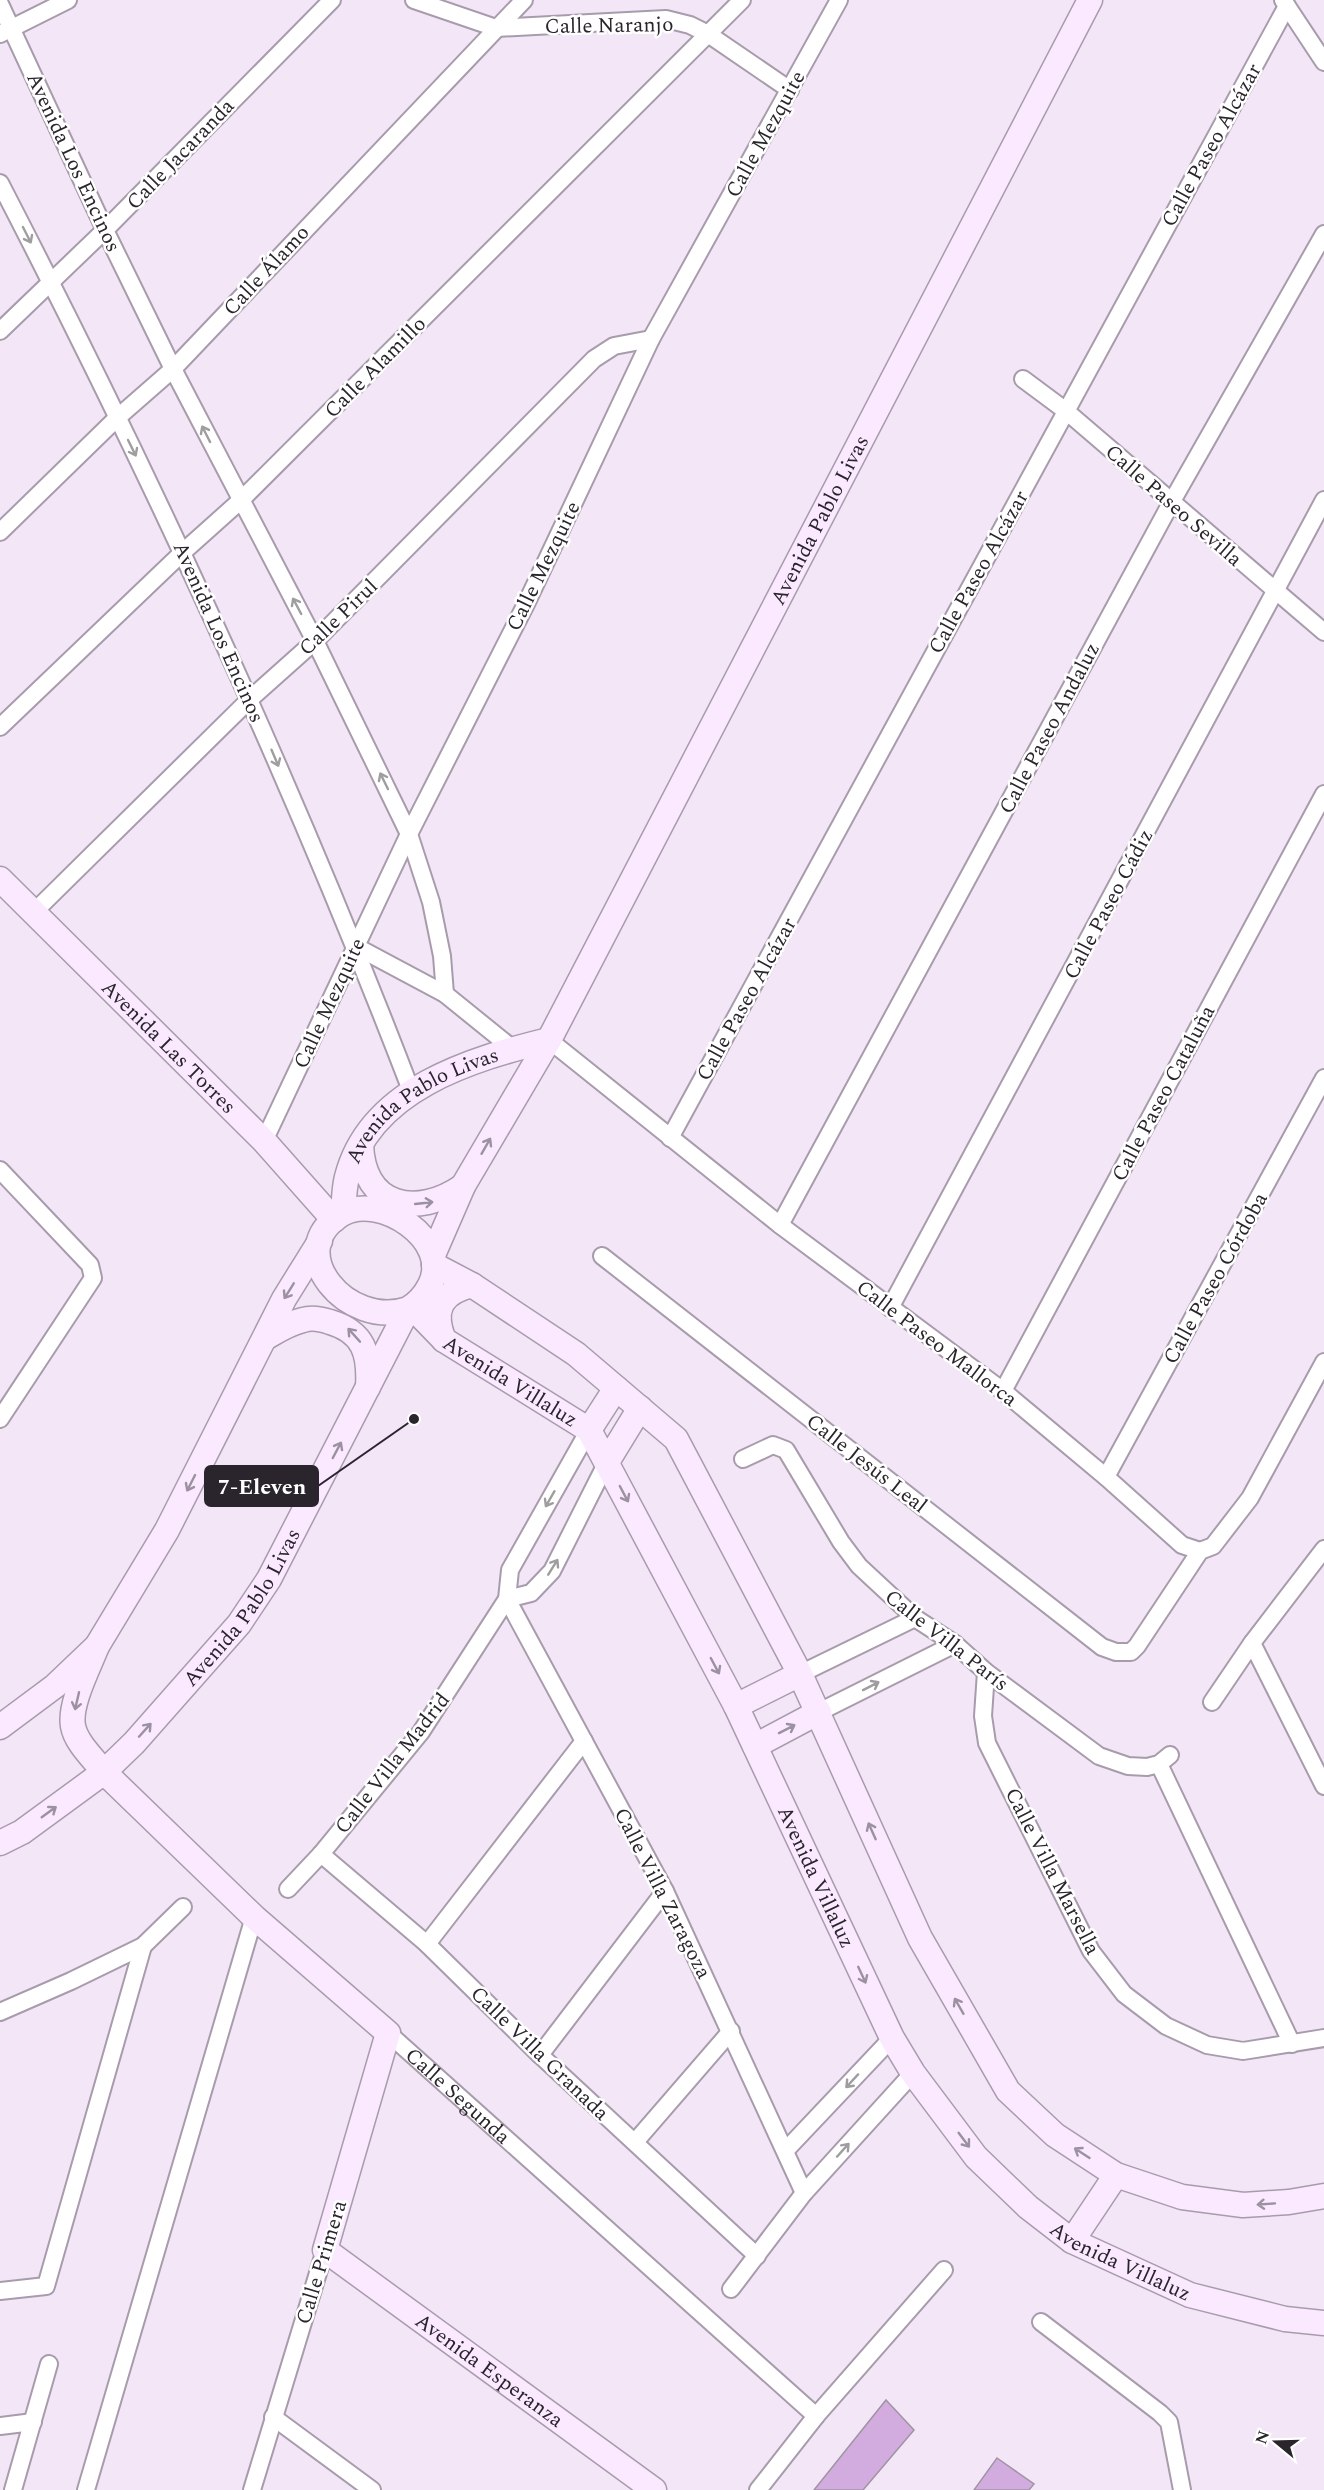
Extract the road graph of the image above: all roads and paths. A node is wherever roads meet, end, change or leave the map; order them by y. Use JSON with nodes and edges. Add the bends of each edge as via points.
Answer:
{"nodes":[{"id":1,"x":68,"y":0,"type":"edge"},
{"id":2,"x":332,"y":0,"type":"edge"},
{"id":3,"x":414,"y":0,"type":"edge"},
{"id":4,"x":524,"y":0,"type":"edge"},
{"id":5,"x":742,"y":0,"type":"edge"},
{"id":6,"x":839,"y":0,"type":"edge"},
{"id":7,"x":1090,"y":0,"type":"edge"},
{"id":8,"x":1285,"y":3,"type":"edge"},
{"id":9,"x":0,"y":4,"type":"edge"},
{"id":10,"x":496,"y":28,"type":"junction"},
{"id":11,"x":6,"y":31,"type":"edge"},
{"id":12,"x":708,"y":34,"type":"junction"},
{"id":13,"x":1324,"y":62,"type":"edge"},
{"id":14,"x":790,"y":90,"type":"junction"},
{"id":15,"x":0,"y":183,"type":"edge"},
{"id":16,"x":105,"y":230,"type":"junction"},
{"id":17,"x":1324,"y":234,"type":"edge"},
{"id":18,"x":51,"y":282,"type":"junction"},
{"id":19,"x":0,"y":330,"type":"edge"},
{"id":20,"x":651,"y":339,"type":"junction"},
{"id":21,"x":173,"y":369,"type":"junction"},
{"id":22,"x":1023,"y":379,"type":"dead end"},
{"id":23,"x":1066,"y":411,"type":"junction"},
{"id":24,"x":117,"y":418,"type":"junction"},
{"id":25,"x":1324,"y":500,"type":"edge"},
{"id":26,"x":240,"y":501,"type":"junction"},
{"id":27,"x":1171,"y":503,"type":"junction"},
{"id":28,"x":0,"y":532,"type":"edge"},
{"id":29,"x":183,"y":552,"type":"junction"},
{"id":30,"x":1276,"y":592,"type":"junction"},
{"id":31,"x":1324,"y":632,"type":"edge"},
{"id":32,"x":315,"y":641,"type":"junction"},
{"id":33,"x":250,"y":699,"type":"junction"},
{"id":34,"x":0,"y":726,"type":"edge"},
{"id":35,"x":1324,"y":794,"type":"edge"},
{"id":36,"x":410,"y":834,"type":"junction"},
{"id":37,"x":0,"y":879,"type":"edge"},
{"id":38,"x":33,"y":913,"type":"junction"},
{"id":39,"x":355,"y":946,"type":"junction"},
{"id":40,"x":444,"y":994,"type":"junction"},
{"id":41,"x":549,"y":1040,"type":"junction"},
{"id":42,"x":513,"y":1049,"type":"junction"},
{"id":43,"x":1324,"y":1078,"type":"edge"},
{"id":44,"x":412,"y":1093,"type":"junction"},
{"id":45,"x":670,"y":1138,"type":"junction"},
{"id":46,"x":264,"y":1142,"type":"junction"},
{"id":47,"x":361,"y":1145,"type":"junction"},
{"id":48,"x":0,"y":1170,"type":"edge"},
{"id":49,"x":463,"y":1186,"type":"junction"},
{"id":50,"x":338,"y":1217,"type":"junction"},
{"id":51,"x":780,"y":1225,"type":"junction"},
{"id":52,"x":320,"y":1241,"type":"junction"},
{"id":53,"x":602,"y":1256,"type":"dead end"},
{"id":54,"x":434,"y":1260,"type":"junction"},
{"id":55,"x":472,"y":1285,"type":"junction"},
{"id":56,"x":410,"y":1308,"type":"junction"},
{"id":57,"x":890,"y":1308,"type":"junction"},
{"id":58,"x":265,"y":1338,"type":"junction"},
{"id":59,"x":444,"y":1340,"type":"junction"},
{"id":60,"x":1324,"y":1362,"type":"edge"},
{"id":61,"x":616,"y":1388,"type":"junction"},
{"id":62,"x":368,"y":1389,"type":"junction"},
{"id":63,"x":1003,"y":1391,"type":"junction"},
{"id":64,"x":639,"y":1408,"type":"junction"},
{"id":65,"x":0,"y":1419,"type":"edge"},
{"id":66,"x":589,"y":1430,"type":"junction"},
{"id":67,"x":743,"y":1459,"type":"dead end"},
{"id":68,"x":607,"y":1462,"type":"junction"},
{"id":69,"x":1106,"y":1478,"type":"junction"},
{"id":70,"x":1324,"y":1549,"type":"edge"},
{"id":71,"x":1200,"y":1551,"type":"junction"},
{"id":72,"x":507,"y":1599,"type":"junction"},
{"id":73,"x":915,"y":1618,"type":"junction"},
{"id":74,"x":1252,"y":1642,"type":"junction"},
{"id":75,"x":955,"y":1644,"type":"junction"},
{"id":76,"x":97,"y":1646,"type":"junction"},
{"id":77,"x":986,"y":1672,"type":"junction"},
{"id":78,"x":800,"y":1674,"type":"junction"},
{"id":79,"x":1212,"y":1702,"type":"dead end"},
{"id":80,"x":736,"y":1706,"type":"junction"},
{"id":81,"x":819,"y":1712,"type":"junction"},
{"id":82,"x":0,"y":1727,"type":"edge"},
{"id":83,"x":585,"y":1741,"type":"junction"},
{"id":84,"x":755,"y":1746,"type":"junction"},
{"id":85,"x":104,"y":1772,"type":"junction"},
{"id":86,"x":1324,"y":1786,"type":"edge"},
{"id":87,"x":0,"y":1843,"type":"edge"},
{"id":88,"x":321,"y":1854,"type":"junction"},
{"id":89,"x":288,"y":1889,"type":"dead end"},
{"id":90,"x":665,"y":1891,"type":"junction"},
{"id":91,"x":183,"y":1907,"type":"dead end"},
{"id":92,"x":254,"y":1917,"type":"junction"},
{"id":93,"x":427,"y":1944,"type":"junction"},
{"id":94,"x":143,"y":1946,"type":"junction"},
{"id":95,"x":0,"y":2012,"type":"edge"},
{"id":96,"x":731,"y":2031,"type":"junction"},
{"id":97,"x":388,"y":2033,"type":"junction"},
{"id":98,"x":892,"y":2038,"type":"junction"},
{"id":99,"x":1324,"y":2038,"type":"edge"},
{"id":100,"x":1292,"y":2044,"type":"junction"},
{"id":101,"x":540,"y":2055,"type":"junction"},
{"id":102,"x":913,"y":2073,"type":"junction"},
{"id":103,"x":635,"y":2142,"type":"junction"},
{"id":104,"x":786,"y":2150,"type":"junction"},
{"id":105,"x":1116,"y":2175,"type":"junction"},
{"id":106,"x":804,"y":2193,"type":"junction"},
{"id":107,"x":1324,"y":2196,"type":"edge"},
{"id":108,"x":1072,"y":2241,"type":"junction"},
{"id":109,"x":326,"y":2250,"type":"junction"},
{"id":110,"x":757,"y":2256,"type":"junction"},
{"id":111,"x":944,"y":2270,"type":"dead end"},
{"id":112,"x":731,"y":2289,"type":"dead end"},
{"id":113,"x":0,"y":2291,"type":"edge"},
{"id":114,"x":1041,"y":2322,"type":"dead end"},
{"id":115,"x":1324,"y":2322,"type":"edge"},
{"id":116,"x":49,"y":2364,"type":"dead end"},
{"id":117,"x":816,"y":2416,"type":"junction"},
{"id":118,"x":273,"y":2417,"type":"junction"},
{"id":119,"x":33,"y":2422,"type":"junction"},
{"id":120,"x":0,"y":2426,"type":"edge"},
{"id":121,"x":12,"y":2490,"type":"edge"},
{"id":122,"x":86,"y":2490,"type":"edge"},
{"id":123,"x":252,"y":2490,"type":"edge"},
{"id":124,"x":372,"y":2490,"type":"edge"},
{"id":125,"x":654,"y":2490,"type":"edge"},
{"id":126,"x":758,"y":2490,"type":"edge"},
{"id":127,"x":1182,"y":2490,"type":"edge"}],
"edges":[{"from":1,"to":11,"type":"street"},
{"from":2,"to":16,"type":"street","name":"Calle Jacaranda"},
{"from":3,"to":10,"type":"street","name":"Calle Naranjo"},
{"from":4,"to":10,"type":"street","name":"Calle Álamo"},
{"from":5,"to":12,"type":"street","name":"Calle Alamillo"},
{"from":6,"to":14,"type":"street","name":"Calle Mezquite"},
{"from":7,"to":41,"type":"street","name":"Avenida Pablo Livas"},
{"from":8,"to":13,"type":"street"},
{"from":8,"to":23,"type":"street","name":"Calle Paseo Alcázar"},
{"from":9,"to":11,"type":"street","name":"Avenida Los Encinos"},
{"from":10,"to":12,"type":"street","name":"Calle Naranjo","via":[[666,19]]},
{"from":10,"to":21,"type":"street","name":"Calle Álamo"},
{"from":11,"to":16,"type":"street","name":"Avenida Los Encinos"},
{"from":12,"to":14,"type":"street","name":"Calle Naranjo"},
{"from":12,"to":26,"type":"street","name":"Calle Alamillo"},
{"from":14,"to":20,"type":"street","name":"Calle Mezquite"},
{"from":15,"to":18,"type":"street","name":"Avenida Los Encinos","one_way":true},
{"from":16,"to":18,"type":"street","name":"Calle Jacaranda"},
{"from":16,"to":21,"type":"street","name":"Avenida Los Encinos"},
{"from":17,"to":27,"type":"street","name":"Calle Paseo Andaluz"},
{"from":18,"to":19,"type":"street","name":"Calle Jacaranda"},
{"from":18,"to":24,"type":"street","name":"Avenida Los Encinos"},
{"from":20,"to":32,"type":"street","name":"Calle Pirul","via":[[614,346],[594,359]]},
{"from":20,"to":36,"type":"street","name":"Calle Mezquite","via":[[526,604]]},
{"from":21,"to":24,"type":"street","name":"Calle Álamo"},
{"from":26,"to":21,"type":"street","name":"Avenida Los Encinos","one_way":true},
{"from":22,"to":23,"type":"street","name":"Calle Paseo Sevilla"},
{"from":23,"to":27,"type":"street","name":"Calle Paseo Sevilla"},
{"from":23,"to":45,"type":"street","name":"Calle Paseo Alcázar"},
{"from":24,"to":28,"type":"street","name":"Calle Álamo"},
{"from":24,"to":29,"type":"street","name":"Avenida Los Encinos","one_way":true},
{"from":25,"to":30,"type":"street","name":"Calle Paseo Cádiz"},
{"from":26,"to":29,"type":"street","name":"Calle Alamillo"},
{"from":32,"to":26,"type":"street","name":"Avenida Los Encinos","one_way":true},
{"from":27,"to":30,"type":"street","name":"Calle Paseo Sevilla"},
{"from":27,"to":51,"type":"street","name":"Calle Paseo Andaluz"},
{"from":29,"to":33,"type":"street","name":"Avenida Los Encinos"},
{"from":29,"to":34,"type":"street","name":"Calle Alamillo"},
{"from":30,"to":31,"type":"street","name":"Calle Paseo Sevilla"},
{"from":30,"to":57,"type":"street","name":"Calle Paseo Cádiz"},
{"from":32,"to":33,"type":"street","name":"Calle Pirul"},
{"from":36,"to":32,"type":"street","name":"Avenida Los Encinos","one_way":true},
{"from":33,"to":38,"type":"street","name":"Calle Pirul"},
{"from":33,"to":39,"type":"street","name":"Avenida Los Encinos","one_way":true},
{"from":35,"to":63,"type":"street","name":"Calle Paseo Cataluña"},
{"from":36,"to":39,"type":"street","name":"Calle Mezquite"},
{"from":36,"to":40,"type":"street","name":"Avenida Los Encinos","via":[[431,902],[442,956]]},
{"from":37,"to":38,"type":"street","name":"Avenida Las Torres"},
{"from":38,"to":46,"type":"street","name":"Avenida Las Torres"},
{"from":39,"to":40,"type":"street"},
{"from":39,"to":44,"type":"street","name":"Avenida Los Encinos"},
{"from":39,"to":46,"type":"street","name":"Calle Mezquite"},
{"from":40,"to":42,"type":"street"},
{"from":41,"to":42,"type":"street","name":"Avenida Pablo Livas"},
{"from":41,"to":45,"type":"street","name":"Calle Paseo Mallorca"},
{"from":49,"to":41,"type":"street","name":"Avenida Pablo Livas","one_way":true},
{"from":42,"to":44,"type":"street","name":"Avenida Pablo Livas","via":[[462,1067]]},
{"from":43,"to":69,"type":"street","name":"Calle Paseo Córdoba"},
{"from":44,"to":47,"type":"street","name":"Avenida Pablo Livas","via":[[385,1112]]},
{"from":45,"to":51,"type":"street","name":"Calle Paseo Mallorca"},
{"from":46,"to":50,"type":"street","name":"Avenida Las Torres"},
{"from":47,"to":49,"type":"street","one_way":true,"via":[[363,1168],[373,1187],[402,1203],[422,1205],[438,1201]]},
{"from":47,"to":50,"type":"street","name":"Avenida Pablo Livas","via":[[347,1177]]},
{"from":48,"to":65,"type":"street","via":[[90,1265],[93,1278]]},
{"from":49,"to":54,"type":"street","name":"Avenida Pablo Livas"},
{"from":50,"to":52,"type":"street"},
{"from":50,"to":54,"type":"street","via":[[360,1208],[378,1209],[421,1234]]},
{"from":51,"to":57,"type":"street","name":"Calle Paseo Mallorca"},
{"from":52,"to":56,"type":"street","via":[[320,1268],[335,1291],[382,1314]]},
{"from":52,"to":58,"type":"street","one_way":true},
{"from":53,"to":71,"type":"street","name":"Calle Jesús Leal","via":[[1102,1647],[1131,1652]]},
{"from":54,"to":55,"type":"street"},
{"from":54,"to":56,"type":"street","via":[[432,1281],[424,1296]]},
{"from":55,"to":59,"type":"street","via":[[459,1288],[440,1309],[437,1323]]},
{"from":55,"to":61,"type":"street","via":[[576,1354]]},
{"from":56,"to":59,"type":"street","name":"Avenida Villaluz"},
{"from":56,"to":62,"type":"street","name":"Avenida Pablo Livas"},
{"from":57,"to":63,"type":"street","name":"Calle Paseo Mallorca"},
{"from":62,"to":58,"type":"street","one_way":true,"via":[[368,1358],[360,1340],[348,1328],[321,1319],[304,1319]]},
{"from":58,"to":76,"type":"street","one_way":true,"via":[[167,1530]]},
{"from":59,"to":66,"type":"street","name":"Avenida Villaluz"},
{"from":60,"to":71,"type":"street","via":[[1250,1498],[1213,1546]]},
{"from":61,"to":64,"type":"street"},
{"from":61,"to":66,"type":"street"},
{"from":85,"to":62,"type":"street","name":"Avenida Pablo Livas","one_way":true,"via":[[239,1624],[269,1579]]},
{"from":63,"to":69,"type":"street","name":"Calle Paseo Mallorca"},
{"from":64,"to":68,"type":"street"},
{"from":64,"to":78,"type":"street","via":[[676,1440]]},
{"from":66,"to":68,"type":"street","name":"Avenida Villaluz"},
{"from":66,"to":72,"type":"street","name":"Calle Villa Madrid","one_way":true,"via":[[510,1570]]},
{"from":67,"to":73,"type":"street","name":"Calle Villa París","via":[[773,1445],[786,1450],[859,1566]]},
{"from":72,"to":68,"type":"street","one_way":true,"via":[[531,1593],[552,1571]]},
{"from":68,"to":80,"type":"street","name":"Avenida Villaluz","one_way":true},
{"from":69,"to":71,"type":"street","name":"Calle Paseo Mallorca","via":[[1182,1545]]},
{"from":70,"to":74,"type":"street"},
{"from":72,"to":83,"type":"street","name":"Calle Villa Zaragoza"},
{"from":72,"to":88,"type":"street","name":"Calle Villa Madrid","via":[[421,1732]]},
{"from":73,"to":75,"type":"street","name":"Calle Villa París"},
{"from":73,"to":78,"type":"street"},
{"from":74,"to":79,"type":"street"},
{"from":74,"to":86,"type":"street"},
{"from":75,"to":77,"type":"street","name":"Calle Villa París"},
{"from":81,"to":75,"type":"street","one_way":true},
{"from":76,"to":82,"type":"street","via":[[55,1686]]},
{"from":76,"to":85,"type":"street","name":"Calle Segunda","one_way":true,"via":[[76,1700],[73,1726],[82,1745]]},
{"from":77,"to":100,"type":"street","name":"Calle Villa París","via":[[1099,1756],[1128,1766],[1147,1767],[1165,1760]]},
{"from":77,"to":100,"type":"street","name":"Calle Villa Marsella","via":[[983,1716],[987,1743],[1091,1951],[1124,1994],[1166,2026],[1207,2045],[1243,2051]]},
{"from":78,"to":80,"type":"street"},
{"from":78,"to":81,"type":"street"},
{"from":80,"to":84,"type":"street","name":"Avenida Villaluz"},
{"from":84,"to":81,"type":"street","one_way":true},
{"from":105,"to":81,"type":"street","one_way":true,"via":[[1056,2135],[1008,2091],[920,1938]]},
{"from":83,"to":90,"type":"street","name":"Calle Villa Zaragoza"},
{"from":83,"to":93,"type":"street"},
{"from":84,"to":98,"type":"street","name":"Avenida Villaluz","one_way":true},
{"from":87,"to":85,"type":"street","name":"Avenida Pablo Livas","one_way":true},
{"from":85,"to":92,"type":"street","name":"Calle Segunda"},
{"from":88,"to":89,"type":"street","name":"Calle Villa Madrid"},
{"from":88,"to":93,"type":"street","name":"Calle Villa Granada"},
{"from":90,"to":96,"type":"street","name":"Calle Villa Zaragoza"},
{"from":90,"to":101,"type":"street"},
{"from":91,"to":94,"type":"street"},
{"from":92,"to":97,"type":"street","name":"Calle Segunda"},
{"from":92,"to":122,"type":"street"},
{"from":93,"to":101,"type":"street","name":"Calle Villa Granada"},
{"from":94,"to":95,"type":"street"},
{"from":94,"to":113,"type":"street","via":[[46,2286]]},
{"from":96,"to":103,"type":"street"},
{"from":96,"to":104,"type":"street","name":"Calle Villa Zaragoza"},
{"from":97,"to":109,"type":"street","name":"Calle Primera"},
{"from":97,"to":117,"type":"street","name":"Calle Segunda"},
{"from":98,"to":102,"type":"street","name":"Avenida Villaluz"},
{"from":98,"to":104,"type":"street","one_way":true},
{"from":99,"to":100,"type":"street","name":"Calle Villa Marsella"},
{"from":101,"to":103,"type":"street","name":"Calle Villa Granada"},
{"from":106,"to":102,"type":"street","one_way":true},
{"from":102,"to":108,"type":"street","name":"Avenida Villaluz","one_way":true,"via":[[976,2157],[1028,2207]]},
{"from":103,"to":110,"type":"street","name":"Calle Villa Granada"},
{"from":104,"to":106,"type":"street","name":"Calle Villa Zaragoza"},
{"from":107,"to":105,"type":"street","one_way":true,"via":[[1243,2205],[1182,2197]]},
{"from":105,"to":108,"type":"street"},
{"from":106,"to":110,"type":"street"},
{"from":108,"to":115,"type":"street","name":"Avenida Villaluz","via":[[1190,2295],[1285,2319]]},
{"from":109,"to":118,"type":"street","name":"Calle Primera"},
{"from":109,"to":125,"type":"street","name":"Avenida Esperanza"},
{"from":110,"to":112,"type":"street"},
{"from":111,"to":117,"type":"street"},
{"from":114,"to":127,"type":"street","via":[[1169,2422]]},
{"from":116,"to":119,"type":"street"},
{"from":117,"to":126,"type":"street"},
{"from":118,"to":123,"type":"street","name":"Calle Primera"},
{"from":118,"to":124,"type":"street"},
{"from":119,"to":120,"type":"street"},
{"from":119,"to":121,"type":"street"}]}
